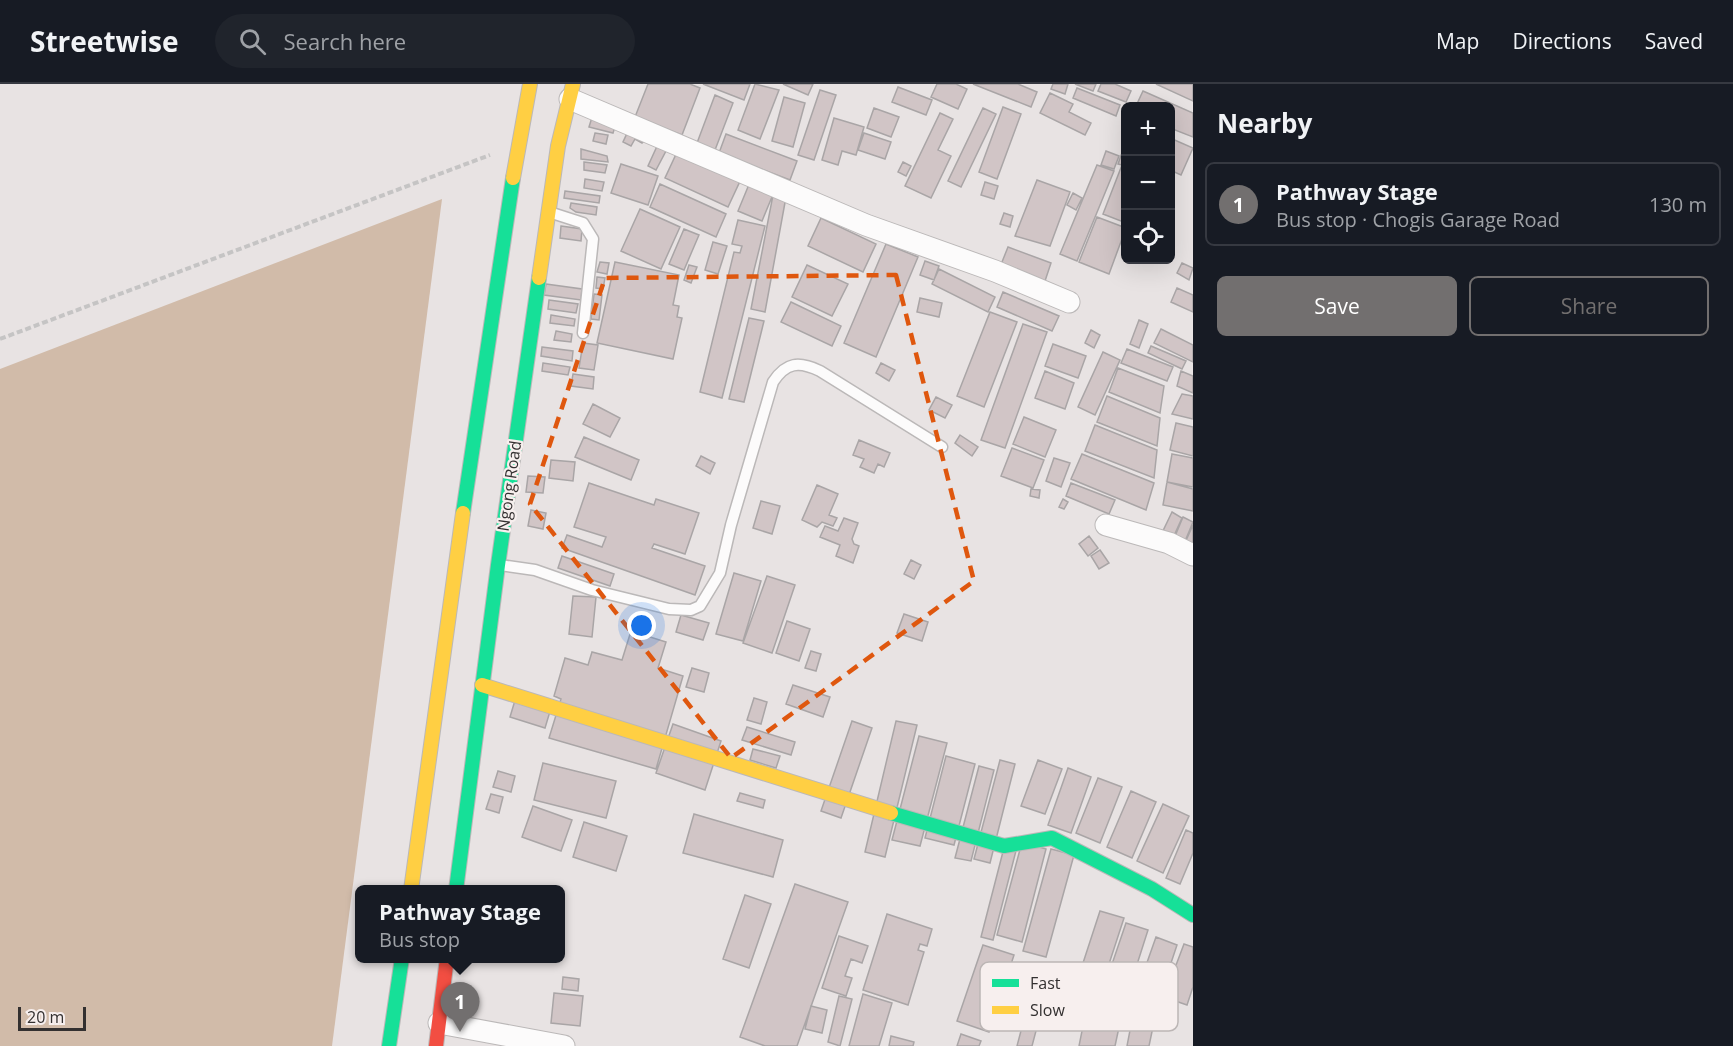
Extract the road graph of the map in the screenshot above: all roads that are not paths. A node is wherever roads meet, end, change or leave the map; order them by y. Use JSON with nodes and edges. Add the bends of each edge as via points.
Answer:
{"nodes":[{"id":1,"x":530,"y":84,"type":"edge"},
{"id":2,"x":572,"y":92,"type":"edge"},
{"id":3,"x":548,"y":212,"type":"junction"},
{"id":4,"x":1069,"y":302,"type":"dead end"},
{"id":5,"x":583,"y":333,"type":"dead end"},
{"id":6,"x":942,"y":447,"type":"dead end"},
{"id":7,"x":1106,"y":525,"type":"dead end"},
{"id":8,"x":1193,"y":555,"type":"edge"},
{"id":9,"x":498,"y":565,"type":"junction"},
{"id":10,"x":482,"y":685,"type":"junction"},
{"id":11,"x":412,"y":885,"type":"edge"},
{"id":12,"x":457,"y":885,"type":"edge"},
{"id":13,"x":1193,"y":915,"type":"edge"},
{"id":14,"x":401,"y":963,"type":"edge"},
{"id":15,"x":446,"y":963,"type":"edge"},
{"id":16,"x":439,"y":1023,"type":"junction"},
{"id":17,"x":389,"y":1046,"type":"edge"},
{"id":18,"x":436,"y":1046,"type":"edge"},
{"id":19,"x":564,"y":1046,"type":"edge"}],
"edges":[{"from":1,"to":11,"type":"main road","via":[[461,528]]},
{"from":2,"to":3,"type":"main road","name":"Ngong Road","via":[[558,146]]},
{"from":2,"to":4,"type":"street","via":[[866,225]]},
{"from":3,"to":5,"type":"lane","via":[[583,223],[594,239]]},
{"from":3,"to":9,"type":"main road","name":"Ngong Road"},
{"from":6,"to":9,"type":"lane","via":[[820,371],[793,363],[780,370],[773,382],[720,573],[700,606],[682,611],[669,609],[592,590],[535,570]]},
{"from":7,"to":8,"type":"street","via":[[1169,543]]},
{"from":9,"to":10,"type":"main road","name":"Ngong Road"},
{"from":10,"to":12,"type":"main road","name":"Ngong Road"},
{"from":10,"to":13,"type":"main road","via":[[1004,846],[1052,838],[1152,889]]},
{"from":14,"to":17,"type":"main road"},
{"from":15,"to":16,"type":"main road"},
{"from":16,"to":18,"type":"main road"},
{"from":16,"to":19,"type":"street"}]}
